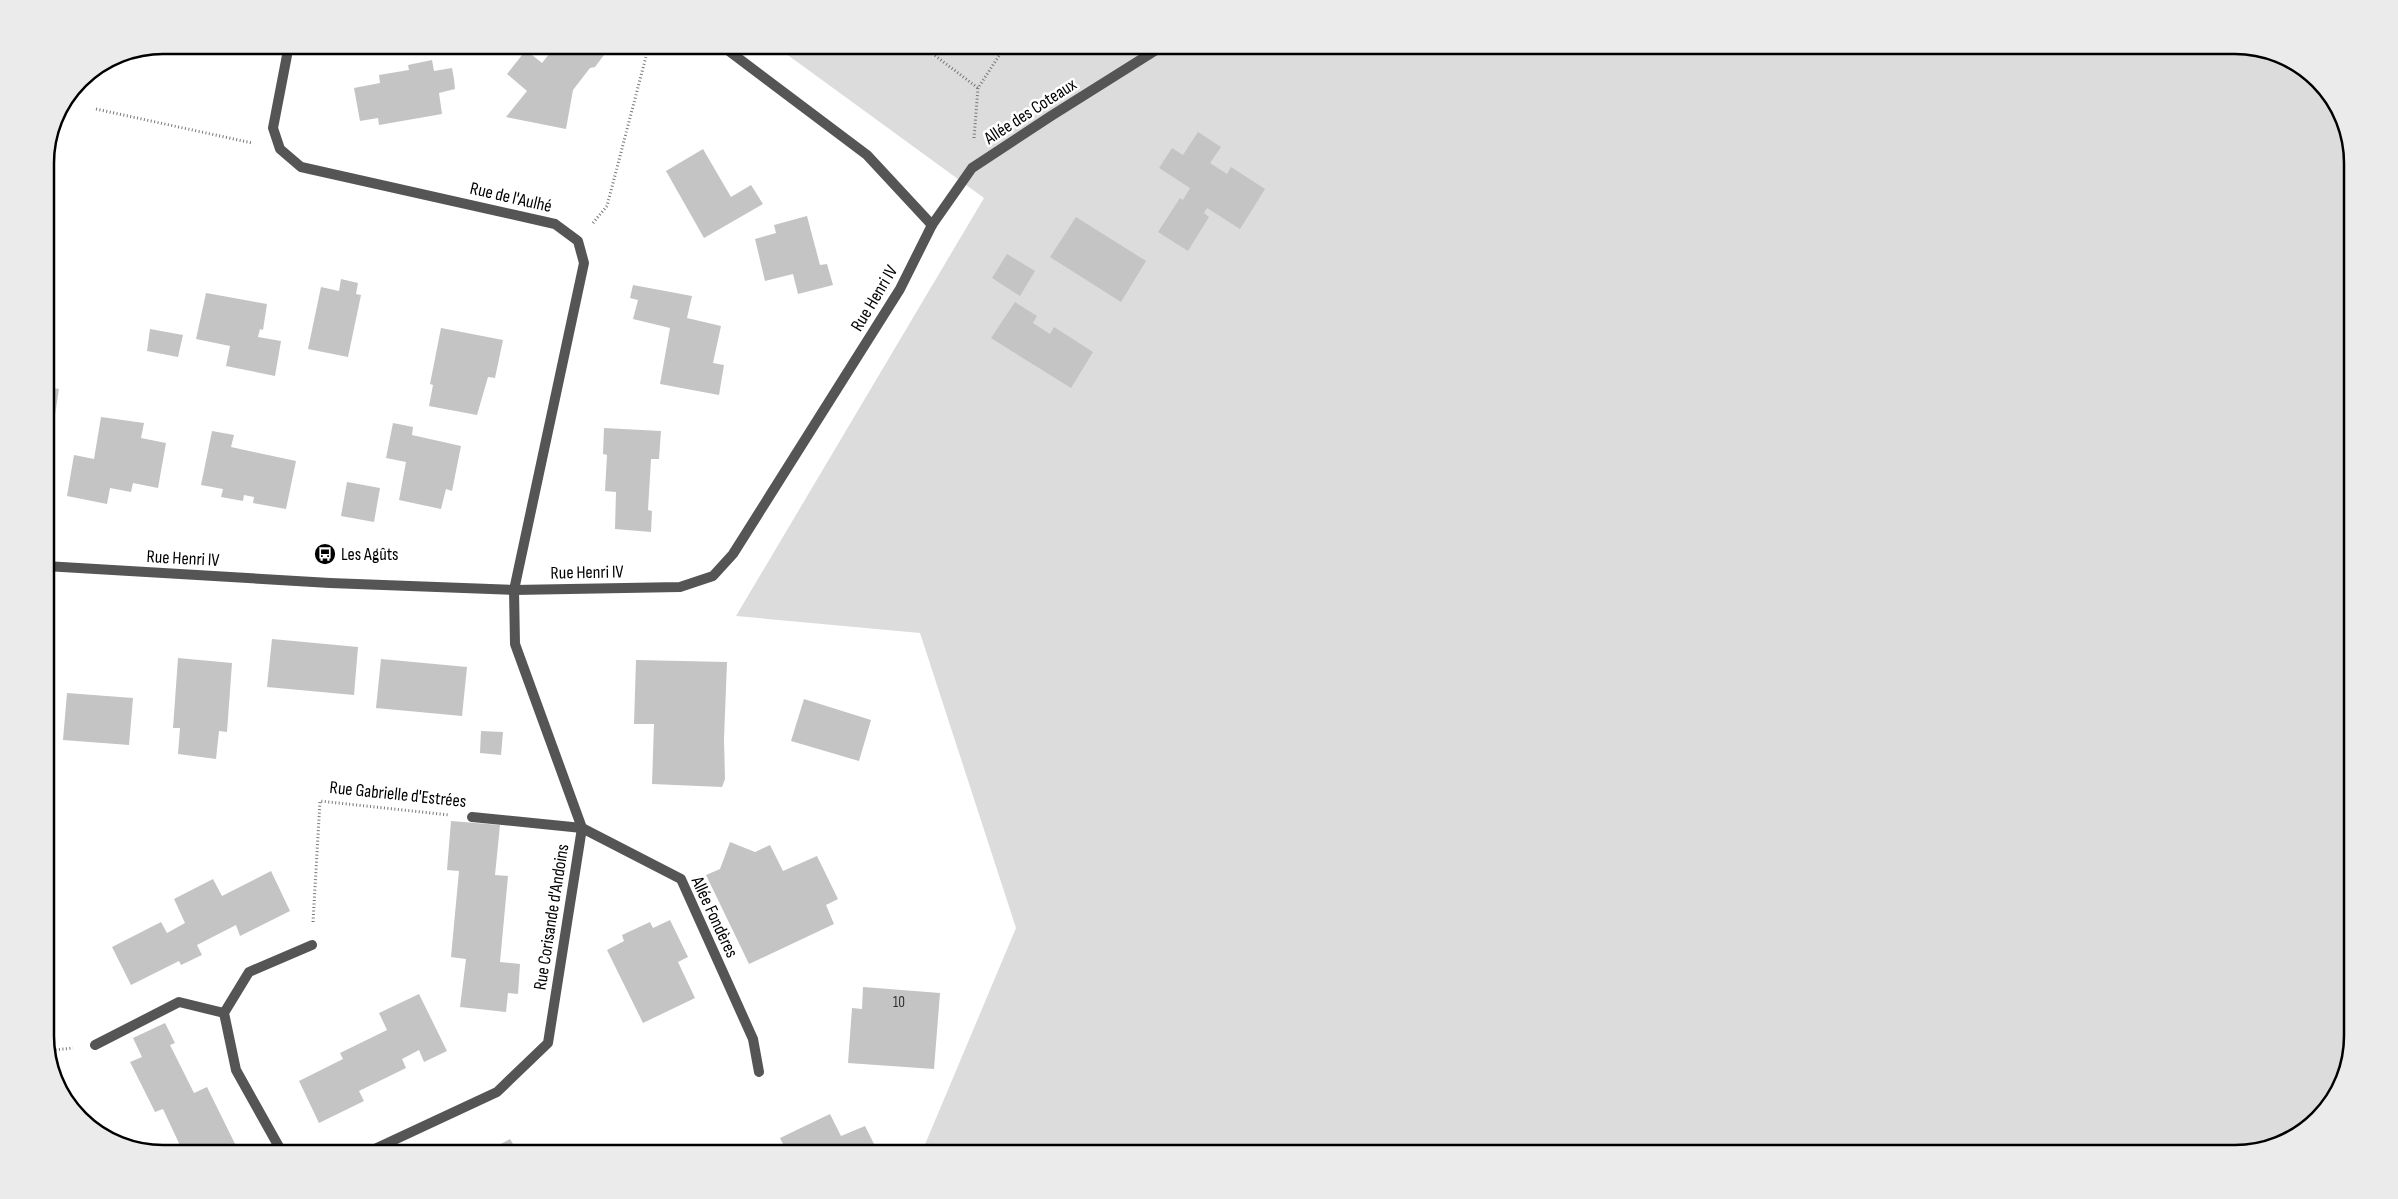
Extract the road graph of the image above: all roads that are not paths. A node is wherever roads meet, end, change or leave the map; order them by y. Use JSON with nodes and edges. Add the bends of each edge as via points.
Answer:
{"nodes":[{"id":1,"x":287,"y":54,"type":"edge"},
{"id":2,"x":733,"y":54,"type":"edge"},
{"id":3,"x":1150,"y":54,"type":"edge"},
{"id":4,"x":932,"y":225,"type":"junction"},
{"id":5,"x":54,"y":567,"type":"edge"},
{"id":6,"x":514,"y":590,"type":"junction"},
{"id":7,"x":472,"y":817,"type":"road end"},
{"id":8,"x":582,"y":828,"type":"junction"},
{"id":9,"x":312,"y":946,"type":"road end"},
{"id":10,"x":224,"y":1013,"type":"junction"},
{"id":11,"x":96,"y":1045,"type":"dead end"},
{"id":12,"x":759,"y":1072,"type":"dead end"},
{"id":13,"x":278,"y":1145,"type":"edge"},
{"id":14,"x":383,"y":1145,"type":"edge"}],
"edges":[{"from":1,"to":6,"type":"street","name":"Rue de l'Aulhé","via":[[273,128],[280,149],[301,167],[555,224],[578,241],[584,263]]},
{"from":2,"to":4,"type":"street","via":[[867,155]]},
{"from":3,"to":4,"type":"street","name":"Allée des Coteaux","via":[[972,168]]},
{"from":4,"to":6,"type":"street","name":"Rue Henri IV","via":[[900,289],[733,554],[713,576],[680,587]]},
{"from":5,"to":6,"type":"street","name":"Rue Henri IV","via":[[347,584]]},
{"from":6,"to":8,"type":"street","name":"Rue Corisande d'Andoins","via":[[515,644]]},
{"from":7,"to":8,"type":"street","name":"Rue Gabrielle d'Estrées"},
{"from":8,"to":12,"type":"street","name":"Allée Fondères","via":[[681,879],[753,1040]]},
{"from":8,"to":14,"type":"street","name":"Rue Corisande d'Andoins","via":[[548,1043],[496,1092]]},
{"from":9,"to":10,"type":"street","via":[[250,972]]},
{"from":10,"to":11,"type":"street","via":[[178,1002]]},
{"from":10,"to":13,"type":"street","via":[[236,1070]]}]}
